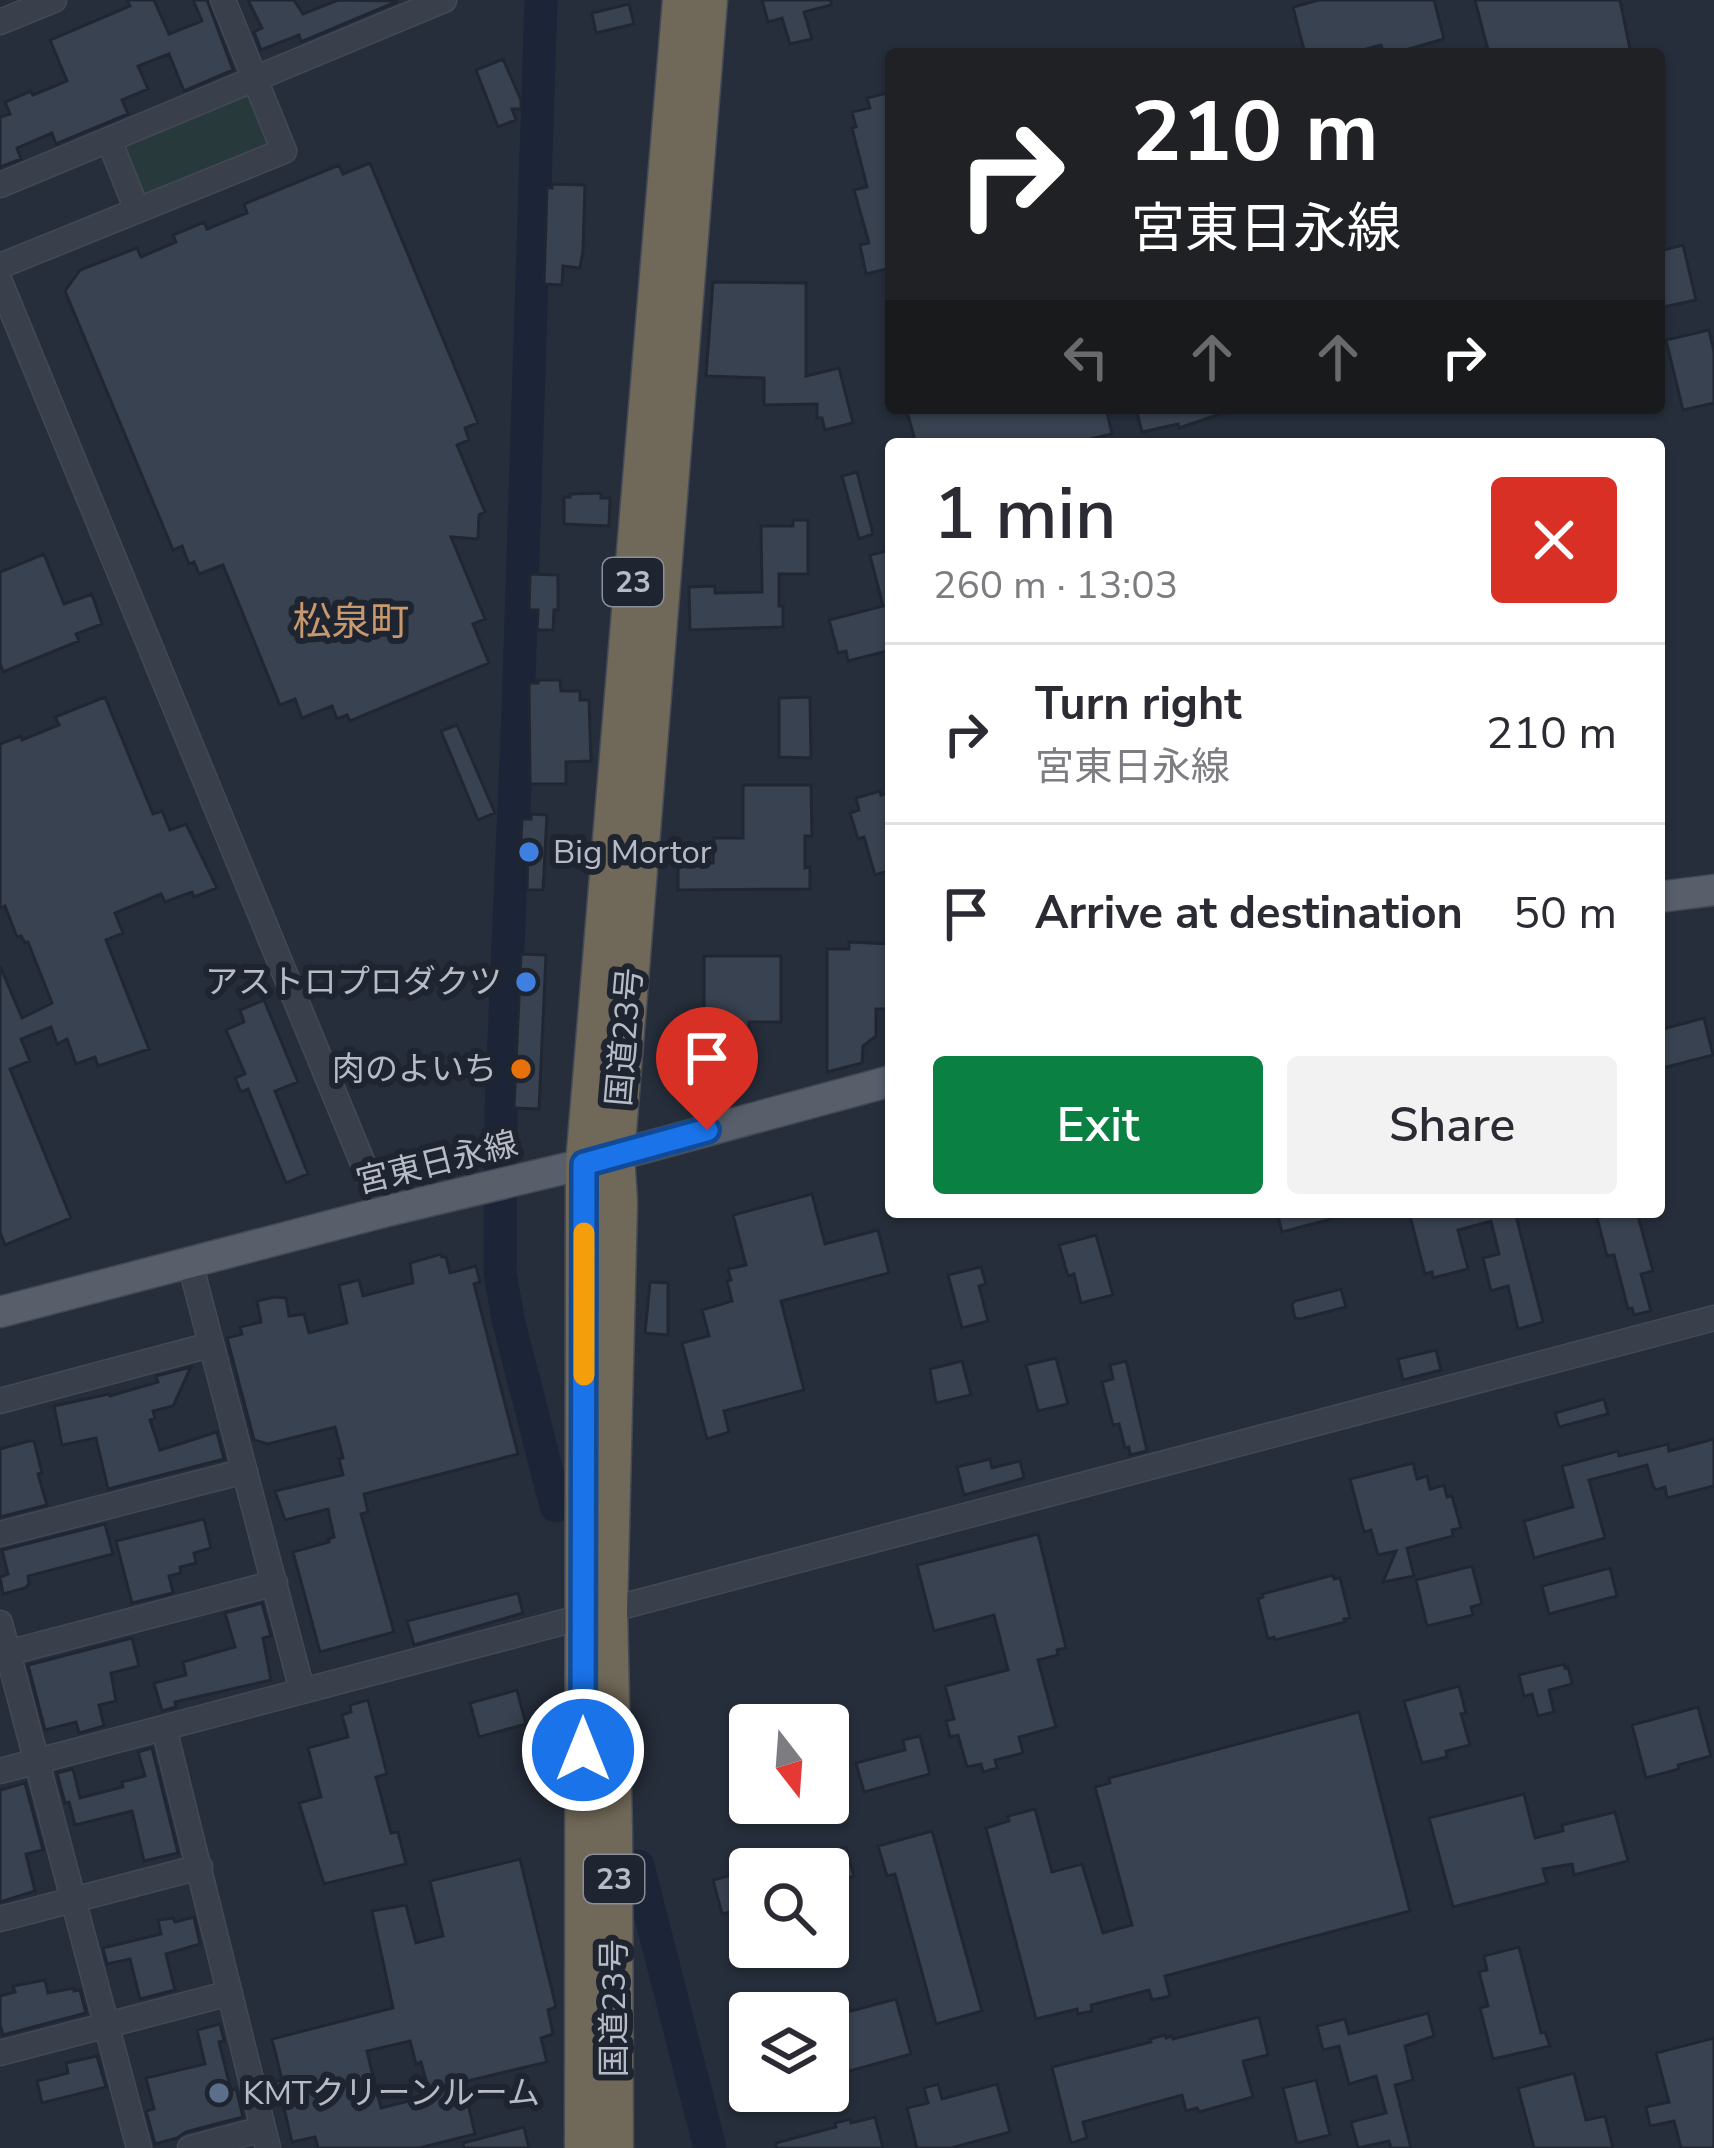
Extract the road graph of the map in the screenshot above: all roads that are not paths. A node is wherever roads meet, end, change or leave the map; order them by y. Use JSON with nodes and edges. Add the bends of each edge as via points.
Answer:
{"nodes":[{"id":1,"x":54,"y":0,"type":"edge"},
{"id":2,"x":223,"y":0,"type":"edge"},
{"id":3,"x":444,"y":0,"type":"edge"},
{"id":4,"x":681,"y":0,"type":"edge"},
{"id":5,"x":710,"y":0,"type":"edge"},
{"id":6,"x":0,"y":22,"type":"edge"},
{"id":7,"x":256,"y":79,"type":"junction"},
{"id":8,"x":109,"y":140,"type":"junction"},
{"id":9,"x":0,"y":185,"type":"edge"},
{"id":10,"x":136,"y":210,"type":"junction"},
{"id":11,"x":0,"y":266,"type":"edge"},
{"id":12,"x":0,"y":282,"type":"edge"},
{"id":13,"x":1714,"y":890,"type":"edge"},
{"id":14,"x":1665,"y":896,"type":"edge"},
{"id":15,"x":885,"y":1083,"type":"edge"},
{"id":16,"x":600,"y":1159,"type":"junction"},
{"id":17,"x":383,"y":1212,"type":"junction"},
{"id":18,"x":190,"y":1263,"type":"junction"},
{"id":19,"x":0,"y":1312,"type":"edge"},
{"id":20,"x":1714,"y":1318,"type":"edge"},
{"id":21,"x":210,"y":1345,"type":"junction"},
{"id":22,"x":0,"y":1401,"type":"edge"},
{"id":23,"x":245,"y":1471,"type":"junction"},
{"id":24,"x":0,"y":1534,"type":"edge"},
{"id":25,"x":275,"y":1583,"type":"junction"},
{"id":26,"x":596,"y":1614,"type":"junction"},
{"id":27,"x":0,"y":1623,"type":"edge"},
{"id":28,"x":4,"y":1654,"type":"edge"},
{"id":29,"x":302,"y":1690,"type":"junction"},
{"id":30,"x":164,"y":1728,"type":"junction"},
{"id":31,"x":37,"y":1762,"type":"junction"},
{"id":32,"x":0,"y":1771,"type":"edge"},
{"id":33,"x":200,"y":1867,"type":"junction"},
{"id":34,"x":73,"y":1901,"type":"junction"},
{"id":35,"x":0,"y":1919,"type":"edge"},
{"id":36,"x":230,"y":1993,"type":"junction"},
{"id":37,"x":106,"y":2025,"type":"junction"},
{"id":38,"x":0,"y":2054,"type":"edge"},
{"id":39,"x":266,"y":2138,"type":"edge"},
{"id":40,"x":139,"y":2148,"type":"edge"},
{"id":41,"x":190,"y":2148,"type":"edge"},
{"id":42,"x":583,"y":2148,"type":"edge"},
{"id":43,"x":614,"y":2148,"type":"edge"}],
"edges":[{"from":1,"to":6,"type":"street"},
{"from":2,"to":7,"type":"street"},
{"from":3,"to":7,"type":"street"},
{"from":4,"to":16,"type":"highway","name":"国道23号","number":"23"},
{"from":5,"to":16,"type":"highway","name":"国道23号","number":"23"},
{"from":7,"to":8,"type":"street"},
{"from":7,"to":10,"type":"street","via":[[284,151]]},
{"from":8,"to":9,"type":"street"},
{"from":8,"to":10,"type":"street"},
{"from":10,"to":11,"type":"street"},
{"from":12,"to":17,"type":"street"},
{"from":13,"to":14,"type":"main road"},
{"from":15,"to":16,"type":"main road","name":"宮東日永線"},
{"from":16,"to":17,"type":"main road","name":"宮東日永線"},
{"from":16,"to":26,"type":"highway","name":"国道23号","number":"23","via":[[619,1202]]},
{"from":17,"to":18,"type":"main road","name":"宮東日永線"},
{"from":18,"to":19,"type":"main road","name":"宮東日永線"},
{"from":18,"to":21,"type":"street"},
{"from":20,"to":26,"type":"street"},
{"from":21,"to":22,"type":"street"},
{"from":21,"to":23,"type":"street"},
{"from":23,"to":24,"type":"street"},
{"from":23,"to":25,"type":"street"},
{"from":25,"to":28,"type":"street"},
{"from":25,"to":29,"type":"street"},
{"from":26,"to":29,"type":"street"},
{"from":26,"to":42,"type":"highway","name":"国道23号","number":"23"},
{"from":26,"to":43,"type":"highway","name":"国道23号","number":"23","via":[[614,1833]]},
{"from":27,"to":28,"type":"street"},
{"from":28,"to":31,"type":"street"},
{"from":29,"to":30,"type":"street"},
{"from":30,"to":31,"type":"street"},
{"from":30,"to":33,"type":"street"},
{"from":31,"to":32,"type":"street"},
{"from":31,"to":34,"type":"street"},
{"from":33,"to":34,"type":"street"},
{"from":33,"to":36,"type":"street"},
{"from":34,"to":35,"type":"street"},
{"from":34,"to":37,"type":"street"},
{"from":36,"to":37,"type":"street"},
{"from":36,"to":39,"type":"street"},
{"from":37,"to":38,"type":"street"},
{"from":37,"to":40,"type":"street"},
{"from":39,"to":41,"type":"street"}]}
